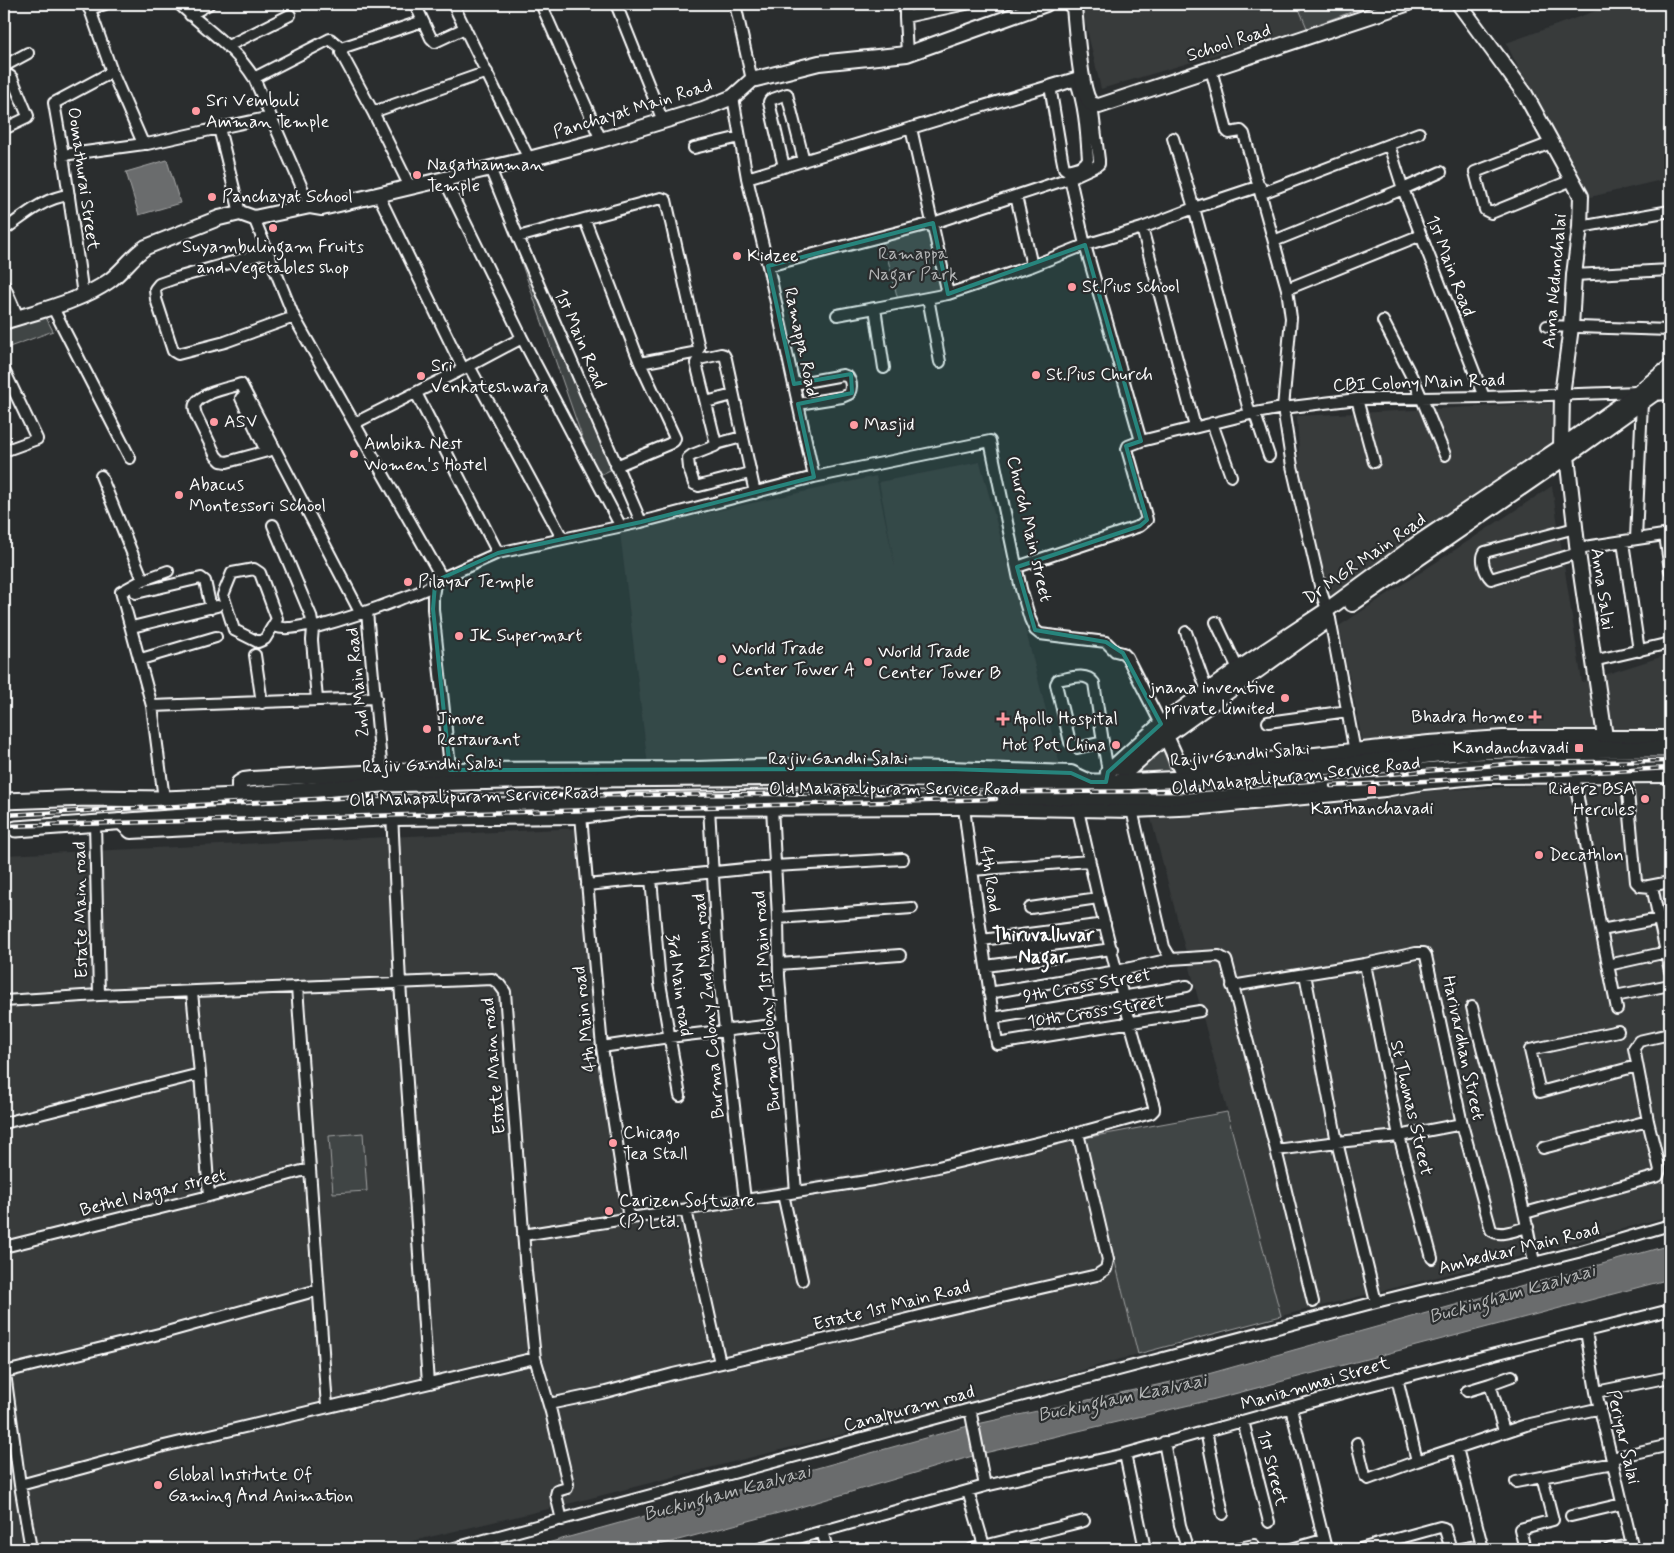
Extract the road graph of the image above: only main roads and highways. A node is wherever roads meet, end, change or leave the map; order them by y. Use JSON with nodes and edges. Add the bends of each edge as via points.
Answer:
{"nodes":[{"id":1,"x":1670,"y":749,"type":"edge"},
{"id":2,"x":1670,"y":765,"type":"edge"},
{"id":3,"x":694,"y":778,"type":"junction"},
{"id":4,"x":694,"y":798,"type":"junction"},
{"id":5,"x":4,"y":801,"type":"edge"},
{"id":6,"x":16,"y":829,"type":"tunnel mouth"}],
"edges":[{"from":1,"to":3,"type":"main road","name":"Rajiv Gandhi Salai","via":[[1606,743],[1445,753],[1344,765],[1106,780],[971,781],[934,774]]},
{"from":2,"to":4,"type":"main road","name":"Rajiv Gandhi Salai","via":[[1626,770],[1469,767],[1150,798],[964,802],[868,795]]},
{"from":3,"to":4,"type":"main road"},
{"from":3,"to":5,"type":"main road","name":"Rajiv Gandhi Salai","via":[[451,776],[239,796]]},
{"from":4,"to":6,"type":"main road","name":"Rajiv Gandhi Salai","via":[[643,804],[240,813]]}]}
